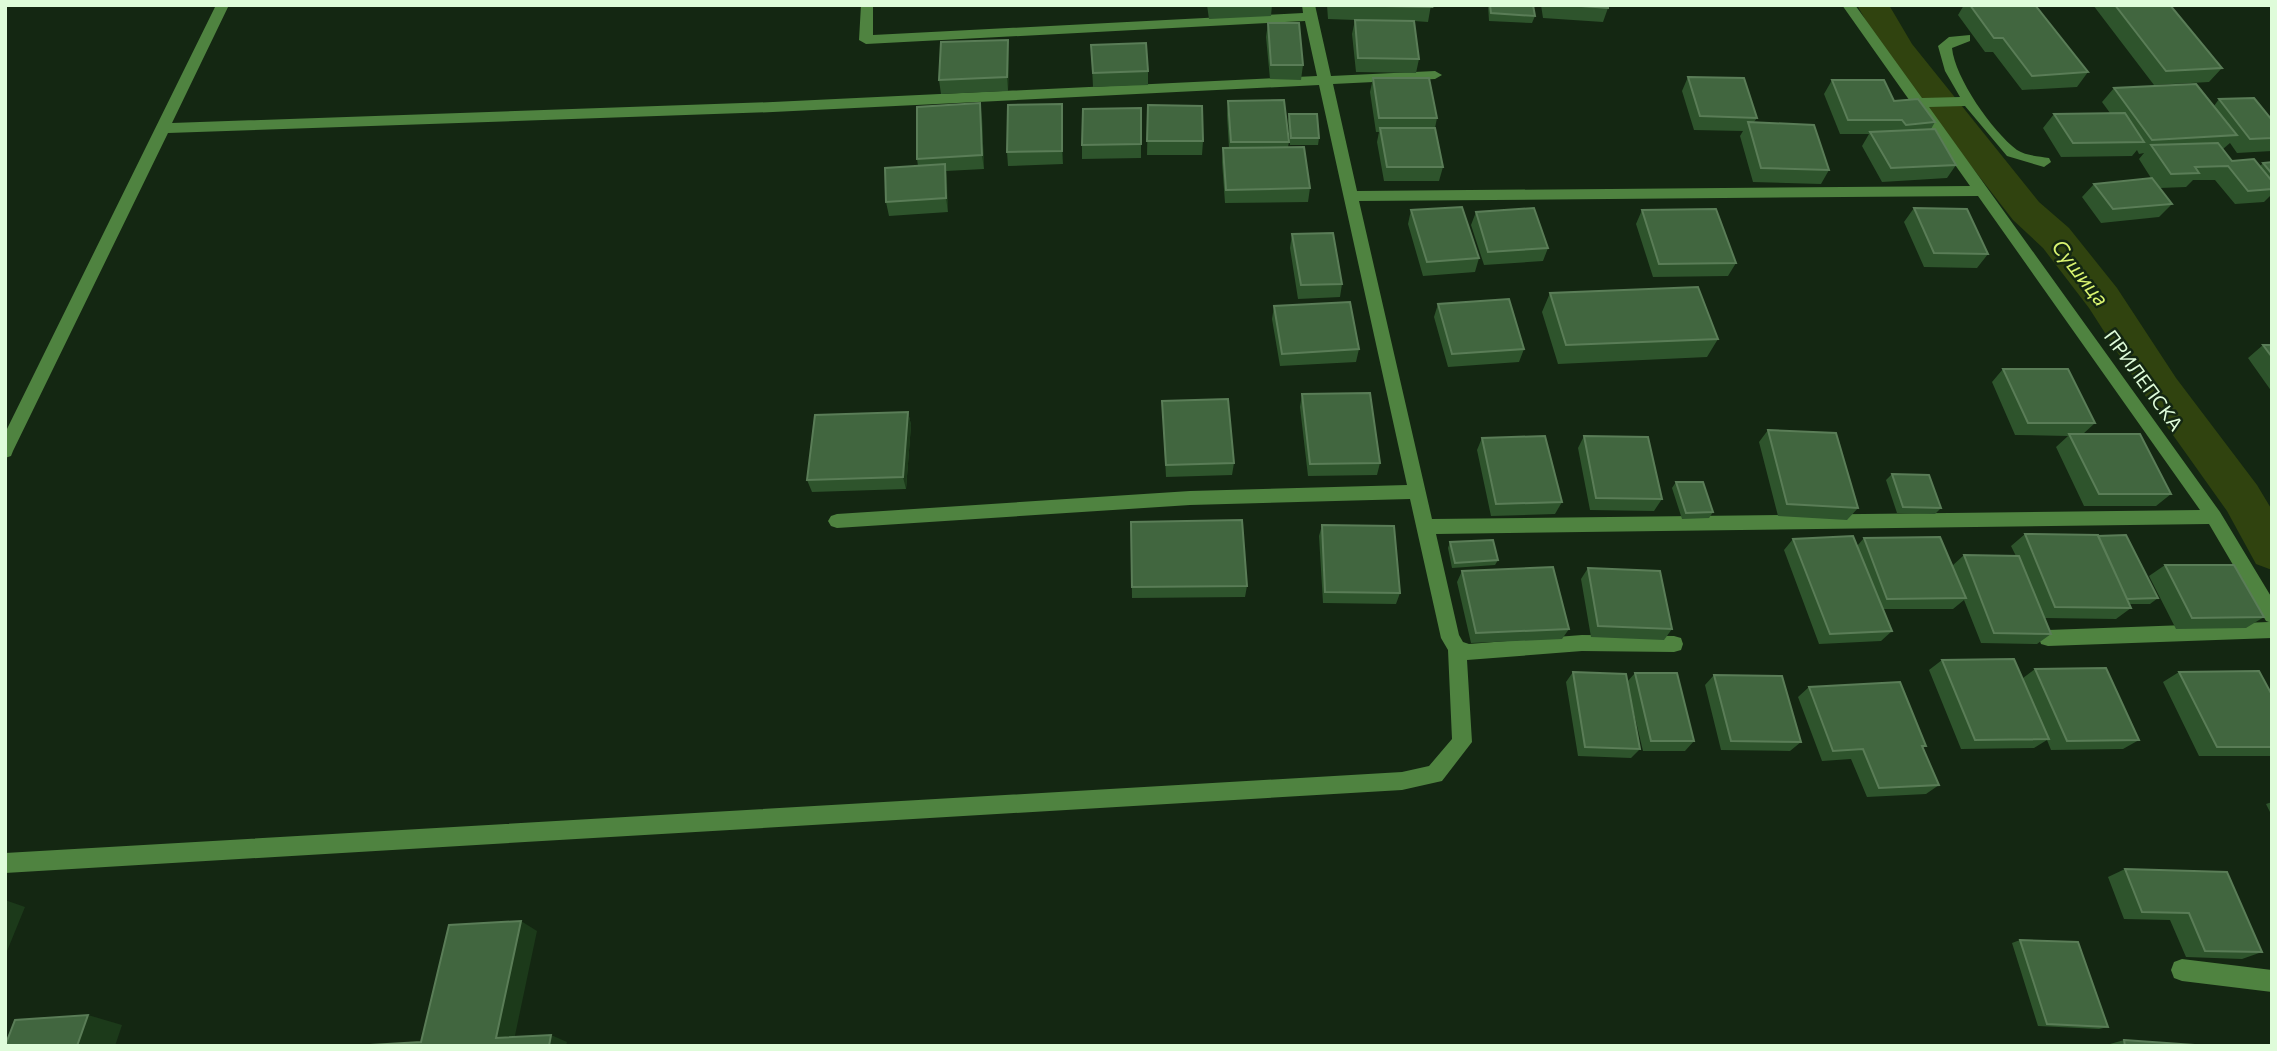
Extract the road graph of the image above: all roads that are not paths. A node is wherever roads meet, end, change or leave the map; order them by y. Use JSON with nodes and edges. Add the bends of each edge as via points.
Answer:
{"nodes":[{"id":1,"x":223,"y":5,"type":"edge"},
{"id":2,"x":867,"y":5,"type":"edge"},
{"id":3,"x":1848,"y":5,"type":"edge"},
{"id":4,"x":1310,"y":11,"type":"edge"},
{"id":5,"x":1965,"y":38,"type":"dead end"},
{"id":6,"x":1434,"y":75,"type":"dead end"},
{"id":7,"x":1323,"y":80,"type":"junction"},
{"id":8,"x":1964,"y":101,"type":"junction"},
{"id":9,"x":1924,"y":102,"type":"junction"},
{"id":10,"x":163,"y":128,"type":"junction"},
{"id":11,"x":2044,"y":162,"type":"dead end"},
{"id":12,"x":1981,"y":191,"type":"junction"},
{"id":13,"x":1352,"y":196,"type":"junction"},
{"id":14,"x":5,"y":451,"type":"edge"},
{"id":15,"x":1418,"y":492,"type":"junction"},
{"id":16,"x":2214,"y":517,"type":"junction"},
{"id":17,"x":837,"y":522,"type":"dead end"},
{"id":18,"x":1425,"y":527,"type":"junction"},
{"id":19,"x":2272,"y":615,"type":"edge"},
{"id":20,"x":2272,"y":630,"type":"edge"},
{"id":21,"x":2048,"y":638,"type":"edge"},
{"id":22,"x":1674,"y":644,"type":"edge"},
{"id":23,"x":1457,"y":648,"type":"junction"},
{"id":24,"x":5,"y":863,"type":"edge"},
{"id":25,"x":2182,"y":970,"type":"dead end"},
{"id":26,"x":2272,"y":981,"type":"edge"}],
"edges":[{"from":1,"to":10,"type":"street"},
{"from":2,"to":4,"type":"street","via":[[866,40]]},
{"from":3,"to":9,"type":"street","name":"ПРИЛЕПСКА"},
{"from":4,"to":7,"type":"street"},
{"from":5,"to":8,"type":"street","via":[[1945,46],[1944,55]]},
{"from":6,"to":7,"type":"street"},
{"from":7,"to":10,"type":"street","via":[[786,106]]},
{"from":7,"to":13,"type":"street"},
{"from":8,"to":9,"type":"street"},
{"from":8,"to":11,"type":"street","via":[[2013,154]]},
{"from":9,"to":12,"type":"street","name":"ПРИЛЕПСКА"},
{"from":10,"to":14,"type":"street"},
{"from":12,"to":13,"type":"street"},
{"from":12,"to":16,"type":"street","name":"ПРИЛЕПСКА"},
{"from":13,"to":15,"type":"street"},
{"from":15,"to":17,"type":"street","via":[[1191,498]]},
{"from":15,"to":18,"type":"street"},
{"from":16,"to":18,"type":"street"},
{"from":16,"to":19,"type":"street","name":"ПРИЛЕПСКА"},
{"from":18,"to":23,"type":"street","via":[[1450,638]]},
{"from":20,"to":21,"type":"street"},
{"from":22,"to":23,"type":"street","via":[[1582,643],[1469,652]]},
{"from":23,"to":24,"type":"street","via":[[1462,742],[1435,774],[1402,781]]},
{"from":25,"to":26,"type":"street"}]}
